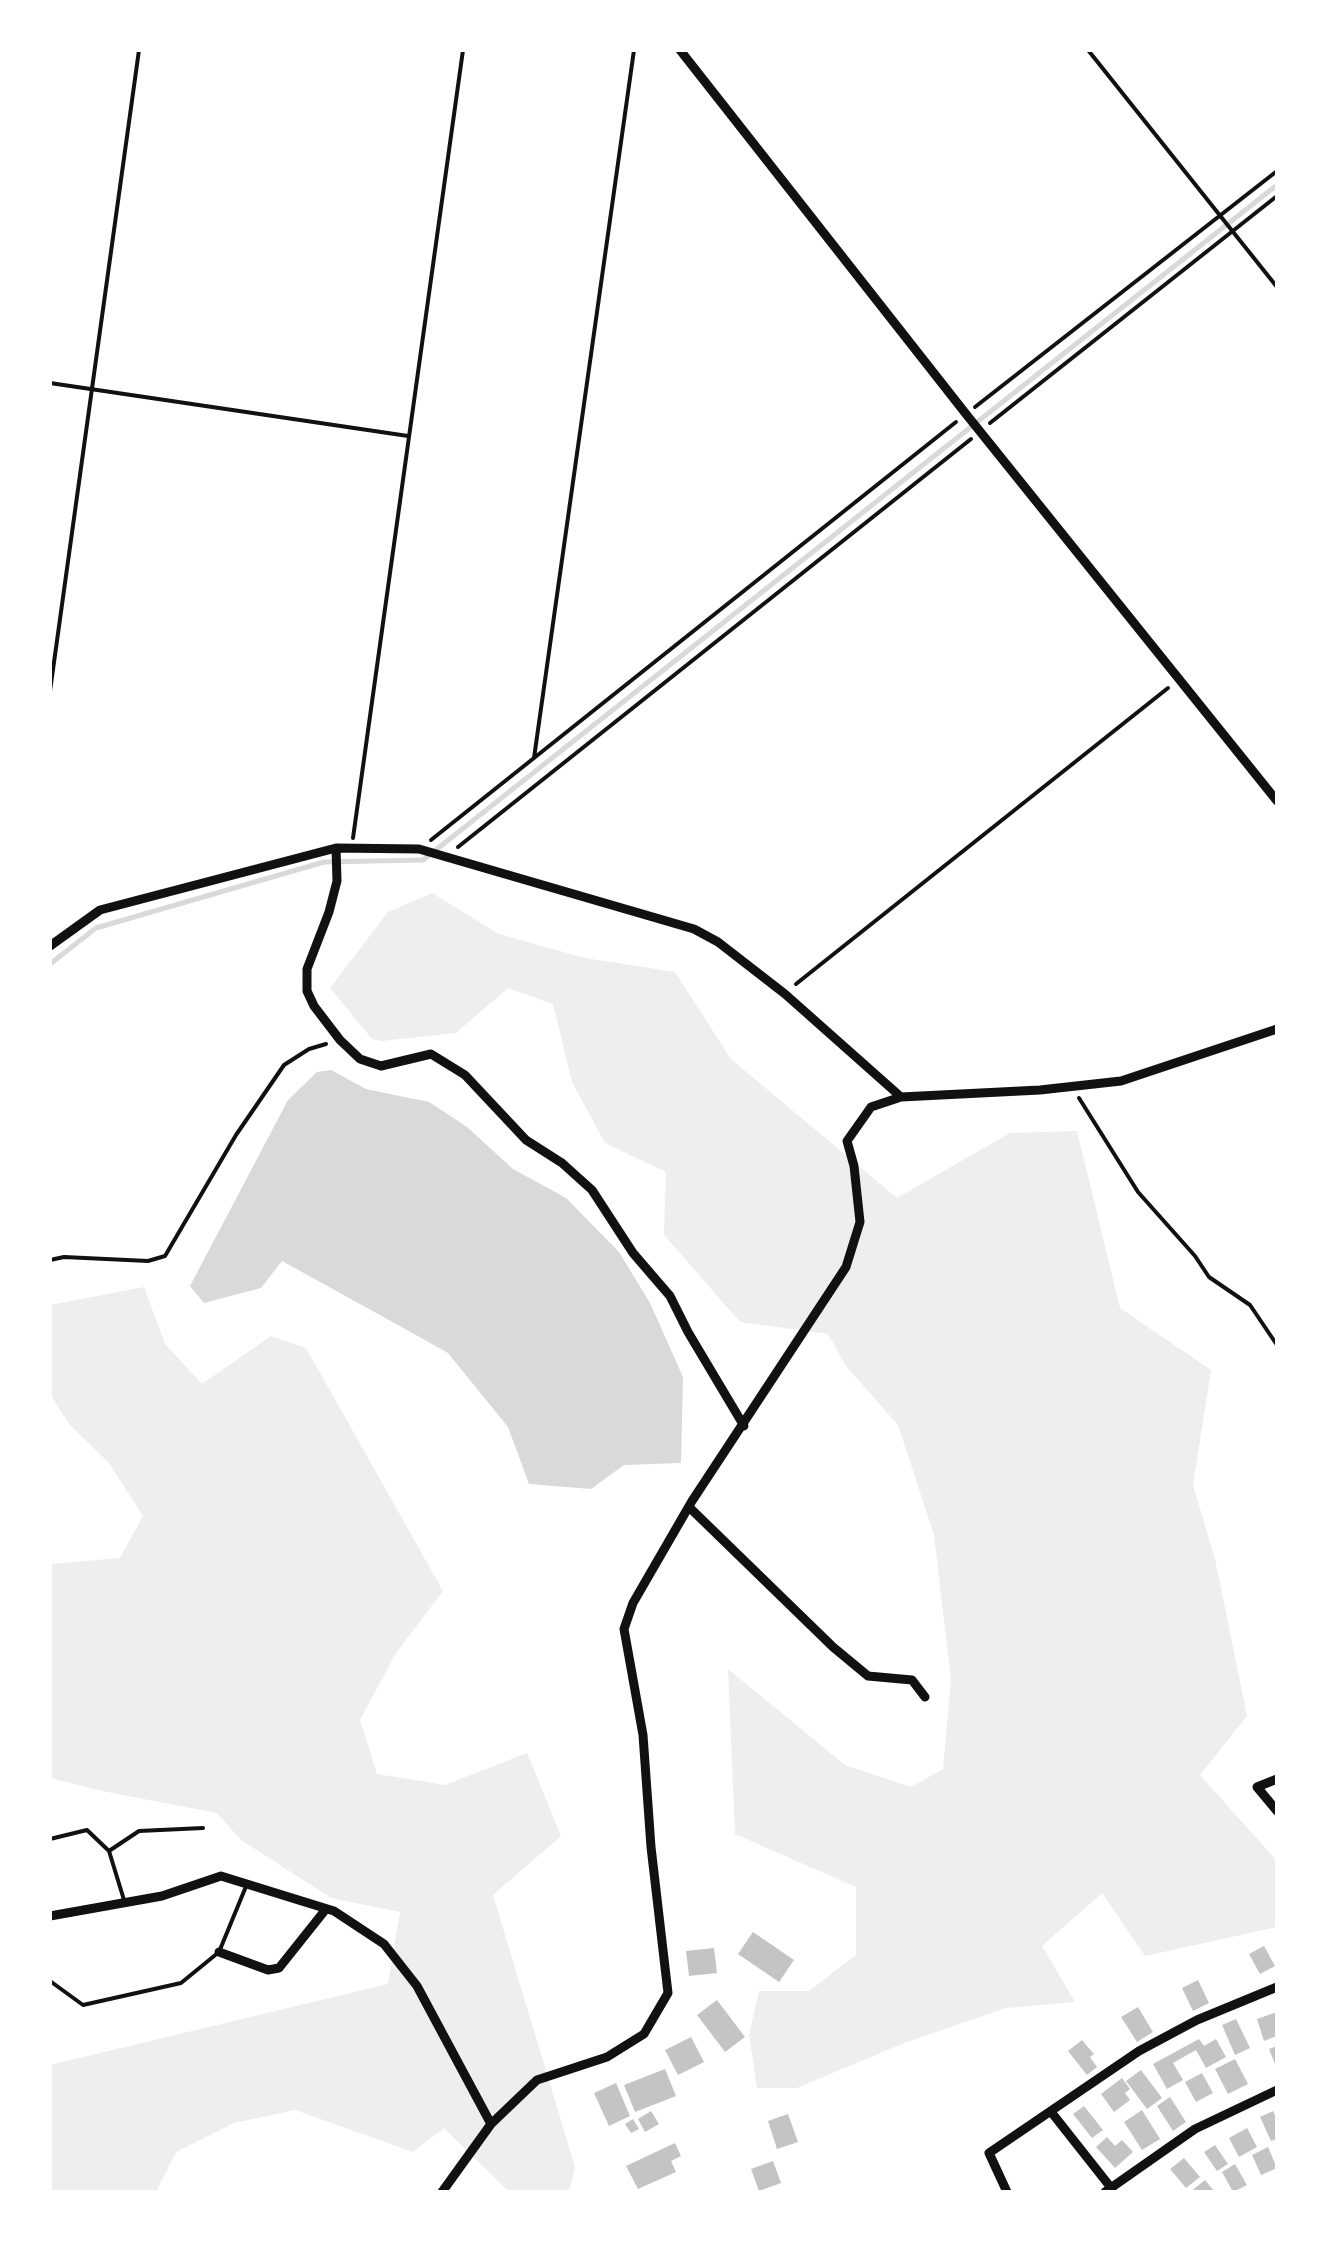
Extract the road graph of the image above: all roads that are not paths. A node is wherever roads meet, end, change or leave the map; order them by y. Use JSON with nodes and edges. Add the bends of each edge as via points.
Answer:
{"nodes":[{"id":1,"x":680,"y":50,"type":"edge"},
{"id":2,"x":1277,"y":801,"type":"edge"},
{"id":3,"x":336,"y":848,"type":"junction"},
{"id":4,"x":50,"y":946,"type":"edge"},
{"id":5,"x":1277,"y":1030,"type":"edge"},
{"id":6,"x":900,"y":1097,"type":"junction"},
{"id":7,"x":744,"y":1426,"type":"junction"},
{"id":8,"x":689,"y":1507,"type":"junction"},
{"id":9,"x":925,"y":1696,"type":"dead end"},
{"id":10,"x":1277,"y":1779,"type":"edge"},
{"id":11,"x":1277,"y":1811,"type":"edge"},
{"id":12,"x":204,"y":1828,"type":"dead end"},
{"id":13,"x":50,"y":1839,"type":"edge"},
{"id":14,"x":109,"y":1852,"type":"junction"},
{"id":15,"x":247,"y":1884,"type":"junction"},
{"id":16,"x":125,"y":1903,"type":"junction"},
{"id":17,"x":326,"y":1909,"type":"junction"},
{"id":18,"x":50,"y":1916,"type":"edge"},
{"id":19,"x":219,"y":1952,"type":"junction"},
{"id":20,"x":50,"y":1982,"type":"edge"},
{"id":21,"x":1277,"y":1987,"type":"edge"},
{"id":22,"x":1277,"y":2090,"type":"edge"},
{"id":23,"x":1052,"y":2112,"type":"junction"},
{"id":24,"x":491,"y":2124,"type":"junction"},
{"id":25,"x":1110,"y":2190,"type":"edge"},
{"id":26,"x":442,"y":2192,"type":"edge"},
{"id":27,"x":1007,"y":2192,"type":"edge"}],
"edges":[{"from":1,"to":2,"type":"street"},
{"from":3,"to":4,"type":"street","via":[[100,910]]},
{"from":3,"to":6,"type":"street","via":[[420,849],[694,929],[784,994]]},
{"from":3,"to":7,"type":"street","via":[[330,912],[307,969],[307,991],[340,1040],[360,1059],[382,1066],[431,1054],[448,1064],[526,1140],[592,1190],[670,1296]]},
{"from":5,"to":6,"type":"street","via":[[1120,1080]]},
{"from":6,"to":7,"type":"street","via":[[871,1107],[847,1141],[860,1222],[846,1267]]},
{"from":7,"to":8,"type":"street"},
{"from":8,"to":9,"type":"street","via":[[868,1676],[912,1680]]},
{"from":8,"to":24,"type":"street","via":[[624,1630],[643,1735],[668,1993],[644,2034],[607,2058],[537,2080]]},
{"from":10,"to":11,"type":"street","via":[[1256,1788]]},
{"from":12,"to":14,"type":"lane","via":[[139,1831]]},
{"from":13,"to":14,"type":"lane","via":[[88,1830]]},
{"from":14,"to":16,"type":"lane"},
{"from":15,"to":16,"type":"street","via":[[221,1876]]},
{"from":15,"to":17,"type":"street"},
{"from":15,"to":19,"type":"lane"},
{"from":16,"to":18,"type":"street"},
{"from":17,"to":19,"type":"street","via":[[279,1968]]},
{"from":17,"to":24,"type":"street","via":[[384,1944],[417,1986]]},
{"from":19,"to":20,"type":"lane","via":[[182,1983],[83,2005]]},
{"from":21,"to":23,"type":"street","via":[[1140,2051]]},
{"from":22,"to":25,"type":"street","via":[[1194,2128]]},
{"from":23,"to":25,"type":"street"},
{"from":23,"to":27,"type":"street","via":[[989,2153]]},
{"from":24,"to":26,"type":"street"}]}
